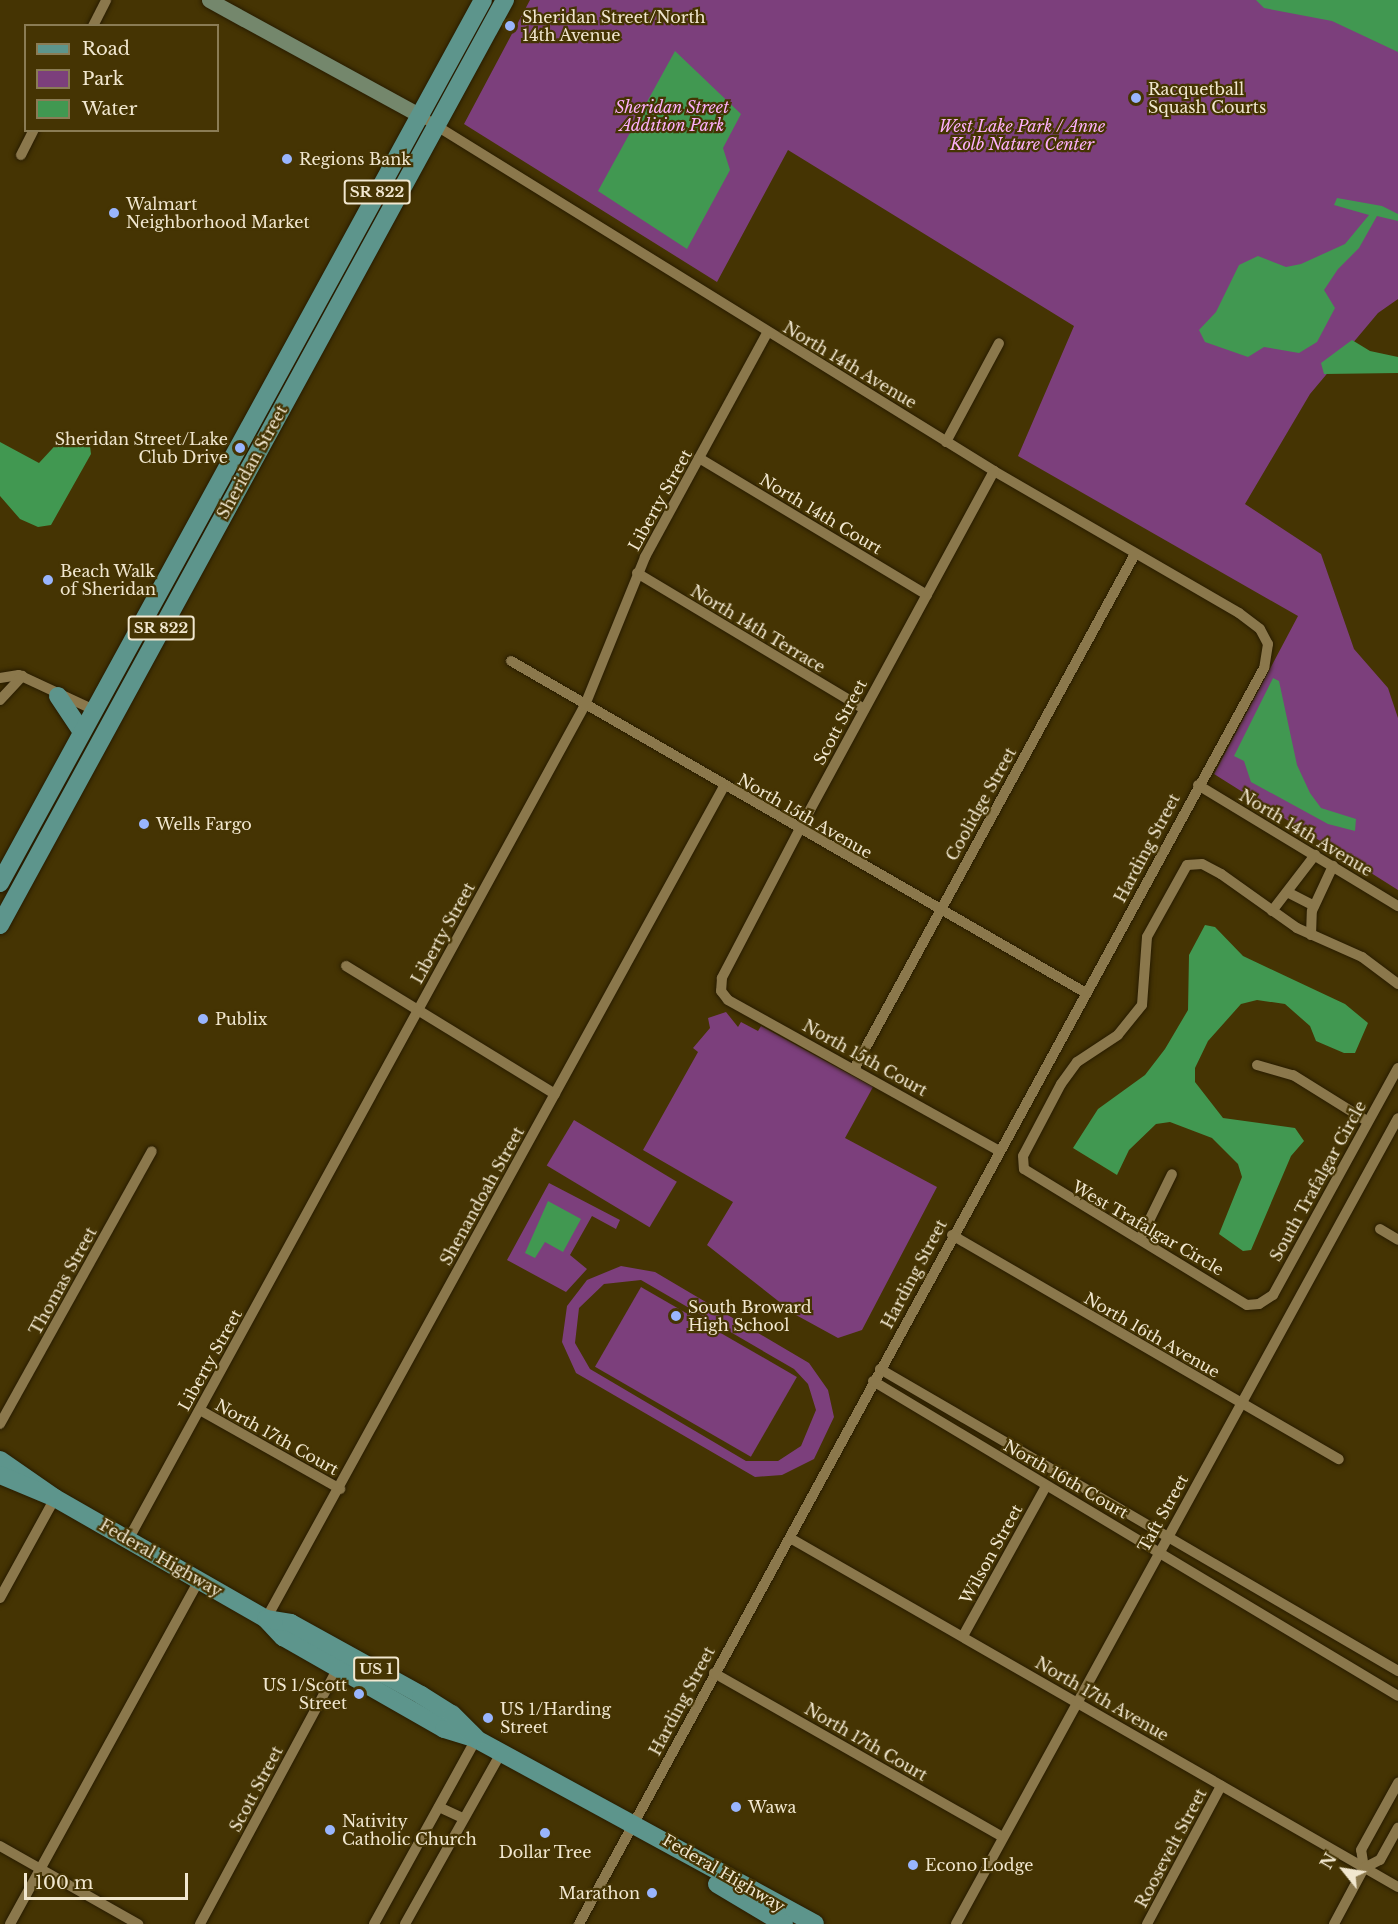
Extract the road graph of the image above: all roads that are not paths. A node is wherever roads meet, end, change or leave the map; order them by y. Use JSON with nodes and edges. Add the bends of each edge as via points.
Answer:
{"nodes":[{"id":1,"x":106,"y":0,"type":"edge"},
{"id":2,"x":209,"y":0,"type":"edge"},
{"id":3,"x":483,"y":0,"type":"edge"},
{"id":4,"x":505,"y":0,"type":"edge"},
{"id":5,"x":94,"y":24,"type":"edge"},
{"id":6,"x":419,"y":115,"type":"junction"},
{"id":7,"x":435,"y":125,"type":"junction"},
{"id":8,"x":33,"y":132,"type":"edge"},
{"id":9,"x":21,"y":155,"type":"dead end"},
{"id":10,"x":320,"y":298,"type":"junction"},
{"id":11,"x":767,"y":333,"type":"junction"},
{"id":12,"x":999,"y":343,"type":"dead end"},
{"id":13,"x":256,"y":413,"type":"junction"},
{"id":14,"x":270,"y":429,"type":"junction"},
{"id":15,"x":946,"y":442,"type":"junction"},
{"id":16,"x":699,"y":458,"type":"junction"},
{"id":17,"x":994,"y":471,"type":"junction"},
{"id":18,"x":1135,"y":554,"type":"junction"},
{"id":19,"x":200,"y":556,"type":"junction"},
{"id":20,"x":173,"y":564,"type":"junction"},
{"id":21,"x":637,"y":573,"type":"junction"},
{"id":22,"x":927,"y":595,"type":"junction"},
{"id":23,"x":1265,"y":638,"type":"joint"},
{"id":24,"x":511,"y":661,"type":"dead end"},
{"id":25,"x":21,"y":676,"type":"junction"},
{"id":26,"x":0,"y":678,"type":"edge"},
{"id":27,"x":57,"y":696,"type":"junction"},
{"id":28,"x":124,"y":698,"type":"junction"},
{"id":29,"x":2,"y":699,"type":"edge"},
{"id":30,"x":585,"y":705,"type":"junction"},
{"id":31,"x":864,"y":709,"type":"junction"},
{"id":32,"x":94,"y":710,"type":"junction"},
{"id":33,"x":82,"y":732,"type":"junction"},
{"id":34,"x":1198,"y":785,"type":"junction"},
{"id":35,"x":723,"y":788,"type":"junction"},
{"id":36,"x":801,"y":832,"type":"junction"},
{"id":37,"x":45,"y":843,"type":"junction"},
{"id":38,"x":1315,"y":855,"type":"junction"},
{"id":39,"x":1333,"y":866,"type":"junction"},
{"id":40,"x":0,"y":883,"type":"edge"},
{"id":41,"x":1289,"y":893,"type":"junction"},
{"id":42,"x":1314,"y":906,"type":"junction"},
{"id":43,"x":1398,"y":906,"type":"edge"},
{"id":44,"x":940,"y":910,"type":"junction"},
{"id":45,"x":1272,"y":911,"type":"junction"},
{"id":46,"x":0,"y":925,"type":"edge"},
{"id":47,"x":1311,"y":935,"type":"junction"},
{"id":48,"x":346,"y":966,"type":"dead end"},
{"id":49,"x":1398,"y":984,"type":"edge"},
{"id":50,"x":721,"y":991,"type":"joint"},
{"id":51,"x":1086,"y":993,"type":"junction"},
{"id":52,"x":417,"y":1011,"type":"junction"},
{"id":53,"x":1257,"y":1065,"type":"dead end"},
{"id":54,"x":1398,"y":1068,"type":"edge"},
{"id":55,"x":855,"y":1069,"type":"junction"},
{"id":56,"x":555,"y":1094,"type":"junction"},
{"id":57,"x":1398,"y":1118,"type":"edge"},
{"id":58,"x":1367,"y":1121,"type":"junction"},
{"id":59,"x":998,"y":1150,"type":"junction"},
{"id":60,"x":152,"y":1151,"type":"dead end"},
{"id":61,"x":1172,"y":1174,"type":"dead end"},
{"id":62,"x":1380,"y":1229,"type":"dead end"},
{"id":63,"x":952,"y":1235,"type":"junction"},
{"id":64,"x":1141,"y":1237,"type":"junction"},
{"id":65,"x":1398,"y":1240,"type":"edge"},
{"id":66,"x":1259,"y":1304,"type":"joint"},
{"id":67,"x":880,"y":1369,"type":"junction"},
{"id":68,"x":873,"y":1382,"type":"junction"},
{"id":69,"x":1239,"y":1403,"type":"junction"},
{"id":70,"x":200,"y":1410,"type":"junction"},
{"id":71,"x":0,"y":1424,"type":"edge"},
{"id":72,"x":1339,"y":1459,"type":"dead end"},
{"id":73,"x":0,"y":1460,"type":"edge"},
{"id":74,"x":0,"y":1475,"type":"edge"},
{"id":75,"x":1046,"y":1486,"type":"junction"},
{"id":76,"x":340,"y":1489,"type":"junction"},
{"id":77,"x":55,"y":1498,"type":"junction"},
{"id":78,"x":1167,"y":1536,"type":"junction"},
{"id":79,"x":790,"y":1538,"type":"junction"},
{"id":80,"x":128,"y":1540,"type":"junction"},
{"id":81,"x":1160,"y":1551,"type":"junction"},
{"id":82,"x":200,"y":1580,"type":"junction"},
{"id":83,"x":0,"y":1598,"type":"edge"},
{"id":84,"x":266,"y":1619,"type":"junction"},
{"id":85,"x":963,"y":1636,"type":"junction"},
{"id":86,"x":338,"y":1668,"type":"junction"},
{"id":87,"x":1398,"y":1671,"type":"edge"},
{"id":88,"x":714,"y":1672,"type":"junction"},
{"id":89,"x":1398,"y":1696,"type":"edge"},
{"id":90,"x":1076,"y":1702,"type":"junction"},
{"id":91,"x":476,"y":1738,"type":"junction"},
{"id":92,"x":501,"y":1753,"type":"junction"},
{"id":93,"x":1398,"y":1783,"type":"edge"},
{"id":94,"x":1221,"y":1786,"type":"junction"},
{"id":95,"x":439,"y":1807,"type":"junction"},
{"id":96,"x":463,"y":1818,"type":"junction"},
{"id":97,"x":632,"y":1826,"type":"junction"},
{"id":98,"x":1398,"y":1828,"type":"edge"},
{"id":99,"x":1003,"y":1837,"type":"junction"},
{"id":100,"x":0,"y":1846,"type":"edge"},
{"id":101,"x":1364,"y":1868,"type":"junction"},
{"id":102,"x":40,"y":1869,"type":"junction"},
{"id":103,"x":1398,"y":1887,"type":"edge"},
{"id":104,"x":773,"y":1921,"type":"edge"},
{"id":105,"x":10,"y":1924,"type":"edge"},
{"id":106,"x":138,"y":1924,"type":"edge"},
{"id":107,"x":200,"y":1924,"type":"edge"},
{"id":108,"x":374,"y":1924,"type":"edge"},
{"id":109,"x":405,"y":1924,"type":"edge"},
{"id":110,"x":579,"y":1924,"type":"edge"},
{"id":111,"x":815,"y":1924,"type":"edge"},
{"id":112,"x":956,"y":1924,"type":"edge"},
{"id":113,"x":1147,"y":1924,"type":"edge"},
{"id":114,"x":1334,"y":1924,"type":"edge"}],
"edges":[{"from":1,"to":5,"type":"street"},
{"from":2,"to":6,"type":"street"},
{"from":3,"to":6,"type":"main road","name":"Sheridan Street","number":"SR 822"},
{"from":4,"to":7,"type":"main road","name":"Sheridan Street","number":"SR 822"},
{"from":6,"to":7,"type":"street","name":"North 14th Avenue"},
{"from":6,"to":10,"type":"main road","name":"Sheridan Street","number":"SR 822"},
{"from":7,"to":11,"type":"street","name":"North 14th Avenue"},
{"from":7,"to":14,"type":"main road","name":"Sheridan Street","number":"SR 822"},
{"from":8,"to":9,"type":"street"},
{"from":10,"to":13,"type":"main road","name":"Sheridan Street","number":"SR 822"},
{"from":10,"to":14,"type":"main road","via":[[321,318],[270,409]]},
{"from":11,"to":15,"type":"street","name":"North 14th Avenue"},
{"from":11,"to":16,"type":"street","name":"Liberty Street"},
{"from":12,"to":15,"type":"street"},
{"from":13,"to":19,"type":"main road","via":[[258,429],[203,533]]},
{"from":13,"to":20,"type":"main road","name":"Sheridan Street","number":"SR 822"},
{"from":14,"to":19,"type":"main road","name":"Sheridan Street","number":"SR 822"},
{"from":15,"to":17,"type":"street","name":"North 14th Avenue"},
{"from":16,"to":21,"type":"street","name":"Liberty Street"},
{"from":16,"to":22,"type":"street","name":"North 14th Court"},
{"from":17,"to":18,"type":"street","name":"North 14th Avenue"},
{"from":17,"to":22,"type":"street","name":"Scott Street"},
{"from":18,"to":23,"type":"street","name":"North 14th Avenue","via":[[1251,621]]},
{"from":18,"to":44,"type":"street","name":"Coolidge Street"},
{"from":19,"to":28,"type":"main road","name":"Sheridan Street","number":"SR 822"},
{"from":20,"to":28,"type":"main road","via":[[162,599],[119,676]]},
{"from":20,"to":32,"type":"main road","name":"Sheridan Street","number":"SR 822"},
{"from":21,"to":30,"type":"street","name":"Liberty Street"},
{"from":21,"to":31,"type":"street","name":"North 14th Terrace"},
{"from":22,"to":31,"type":"street","name":"Scott Street"},
{"from":23,"to":34,"type":"street","name":"Harding Street","via":[[1264,668]]},
{"from":24,"to":30,"type":"street","name":"North 15th Avenue"},
{"from":25,"to":26,"type":"street"},
{"from":25,"to":27,"type":"street"},
{"from":25,"to":29,"type":"street"},
{"from":27,"to":32,"type":"street"},
{"from":27,"to":33,"type":"main road"},
{"from":28,"to":37,"type":"main road","name":"Sheridan Street","number":"SR 822"},
{"from":30,"to":35,"type":"street","name":"North 15th Avenue"},
{"from":30,"to":52,"type":"street","name":"Liberty Street"},
{"from":31,"to":36,"type":"street","name":"Scott Street"},
{"from":32,"to":33,"type":"main road","name":"Sheridan Street","number":"SR 822"},
{"from":32,"to":37,"type":"main road","via":[[92,742],[49,819]]},
{"from":33,"to":40,"type":"main road","name":"Sheridan Street","number":"SR 822"},
{"from":34,"to":38,"type":"street","name":"North 14th Avenue"},
{"from":34,"to":51,"type":"street","name":"Harding Street"},
{"from":35,"to":36,"type":"street","name":"North 15th Avenue"},
{"from":35,"to":56,"type":"street","name":"Shenandoah Street"},
{"from":36,"to":44,"type":"street","name":"North 15th Avenue"},
{"from":36,"to":50,"type":"street","name":"Scott Street","via":[[722,978]]},
{"from":37,"to":46,"type":"main road","name":"Sheridan Street","number":"SR 822"},
{"from":38,"to":39,"type":"street","name":"North 14th Avenue"},
{"from":38,"to":41,"type":"street"},
{"from":39,"to":42,"type":"street"},
{"from":39,"to":43,"type":"street","name":"North 14th Avenue"},
{"from":41,"to":42,"type":"street"},
{"from":41,"to":45,"type":"street"},
{"from":42,"to":47,"type":"street"},
{"from":44,"to":51,"type":"street","name":"North 15th Avenue"},
{"from":44,"to":55,"type":"street","name":"Coolidge Street"},
{"from":45,"to":47,"type":"street"},
{"from":45,"to":64,"type":"street","name":"West Trafalgar Circle","via":[[1221,874],[1202,864],[1187,864],[1147,937],[1142,1005],[1118,1035],[1077,1062],[1023,1156],[1024,1169],[1035,1180]]},
{"from":47,"to":49,"type":"street","via":[[1362,957]]},
{"from":48,"to":52,"type":"street"},
{"from":50,"to":55,"type":"street","name":"North 15th Court","via":[[728,1000]]},
{"from":51,"to":59,"type":"street","name":"Harding Street"},
{"from":52,"to":56,"type":"street"},
{"from":52,"to":70,"type":"street","name":"Liberty Street"},
{"from":53,"to":58,"type":"street","via":[[1293,1075]]},
{"from":54,"to":58,"type":"street","name":"South Trafalgar Circle"},
{"from":55,"to":59,"type":"street","name":"North 15th Court"},
{"from":56,"to":76,"type":"street","name":"Shenandoah Street"},
{"from":57,"to":69,"type":"street","name":"Taft Street"},
{"from":58,"to":66,"type":"street","name":"South Trafalgar Circle","via":[[1273,1295]]},
{"from":59,"to":63,"type":"street","name":"Harding Street"},
{"from":60,"to":71,"type":"street","name":"Thomas Street"},
{"from":61,"to":64,"type":"street"},
{"from":62,"to":65,"type":"street"},
{"from":63,"to":67,"type":"street","name":"Harding Street"},
{"from":63,"to":69,"type":"street","name":"North 16th Avenue"},
{"from":64,"to":66,"type":"street","name":"West Trafalgar Circle","via":[[1248,1305]]},
{"from":67,"to":68,"type":"street","name":"Harding Street"},
{"from":67,"to":78,"type":"street","name":"North 16th Court"},
{"from":68,"to":75,"type":"street","name":"North 16th Court"},
{"from":68,"to":79,"type":"street","name":"Harding Street"},
{"from":69,"to":72,"type":"street","name":"North 16th Avenue"},
{"from":69,"to":78,"type":"street","name":"Taft Street"},
{"from":70,"to":76,"type":"street","name":"North 17th Court"},
{"from":70,"to":80,"type":"street","name":"Liberty Street"},
{"from":73,"to":77,"type":"main road","name":"Federal Highway","number":"US 1"},
{"from":74,"to":77,"type":"main road","name":"Federal Highway","number":"US 1"},
{"from":75,"to":81,"type":"street","name":"North 16th Court"},
{"from":75,"to":85,"type":"street","name":"Wilson Street"},
{"from":76,"to":84,"type":"street","name":"Shenandoah Street"},
{"from":77,"to":80,"type":"main road","name":"Federal Highway","number":"US 1"},
{"from":77,"to":83,"type":"street"},
{"from":78,"to":81,"type":"street","name":"Taft Street"},
{"from":78,"to":87,"type":"street","name":"North 16th Court"},
{"from":79,"to":85,"type":"street","name":"North 17th Avenue"},
{"from":79,"to":88,"type":"street","name":"Harding Street"},
{"from":80,"to":82,"type":"main road","name":"Federal Highway","number":"US 1"},
{"from":81,"to":89,"type":"street","name":"North 16th Court"},
{"from":81,"to":90,"type":"street","name":"Taft Street"},
{"from":82,"to":84,"type":"main road","name":"Federal Highway","number":"US 1"},
{"from":82,"to":102,"type":"street"},
{"from":84,"to":86,"type":"main road","name":"Federal Highway","number":"US 1","via":[[283,1637]]},
{"from":84,"to":91,"type":"main road","name":"Federal Highway","number":"US 1","via":[[291,1623],[421,1695],[452,1714]]},
{"from":85,"to":90,"type":"street","name":"North 17th Avenue"},
{"from":86,"to":91,"type":"main road","name":"Federal Highway","number":"US 1","via":[[444,1729]]},
{"from":86,"to":107,"type":"street","name":"Scott Street"},
{"from":88,"to":97,"type":"street","name":"Harding Street"},
{"from":88,"to":99,"type":"street","name":"North 17th Court"},
{"from":90,"to":94,"type":"street","name":"North 17th Avenue"},
{"from":90,"to":99,"type":"street","name":"Taft Street"},
{"from":91,"to":92,"type":"main road","name":"Federal Highway","number":"US 1"},
{"from":91,"to":95,"type":"street"},
{"from":92,"to":96,"type":"street"},
{"from":92,"to":97,"type":"main road","name":"Federal Highway","number":"US 1"},
{"from":93,"to":101,"type":"street","via":[[1361,1850]]},
{"from":94,"to":101,"type":"street","name":"North 17th Avenue"},
{"from":94,"to":113,"type":"street","name":"Roosevelt Street"},
{"from":95,"to":96,"type":"street"},
{"from":95,"to":108,"type":"street"},
{"from":96,"to":109,"type":"street"},
{"from":97,"to":104,"type":"main road","name":"Federal Highway","number":"US 1","via":[[652,1846]]},
{"from":97,"to":110,"type":"street","name":"Harding Street"},
{"from":97,"to":111,"type":"main road","name":"Federal Highway","number":"US 1","via":[[657,1834]]},
{"from":98,"to":101,"type":"street","via":[[1380,1860]]},
{"from":99,"to":112,"type":"street","name":"Taft Street"},
{"from":100,"to":102,"type":"street"},
{"from":101,"to":103,"type":"street","name":"North 17th Avenue"},
{"from":101,"to":114,"type":"street"},
{"from":102,"to":105,"type":"street"},
{"from":102,"to":106,"type":"street"}]}
